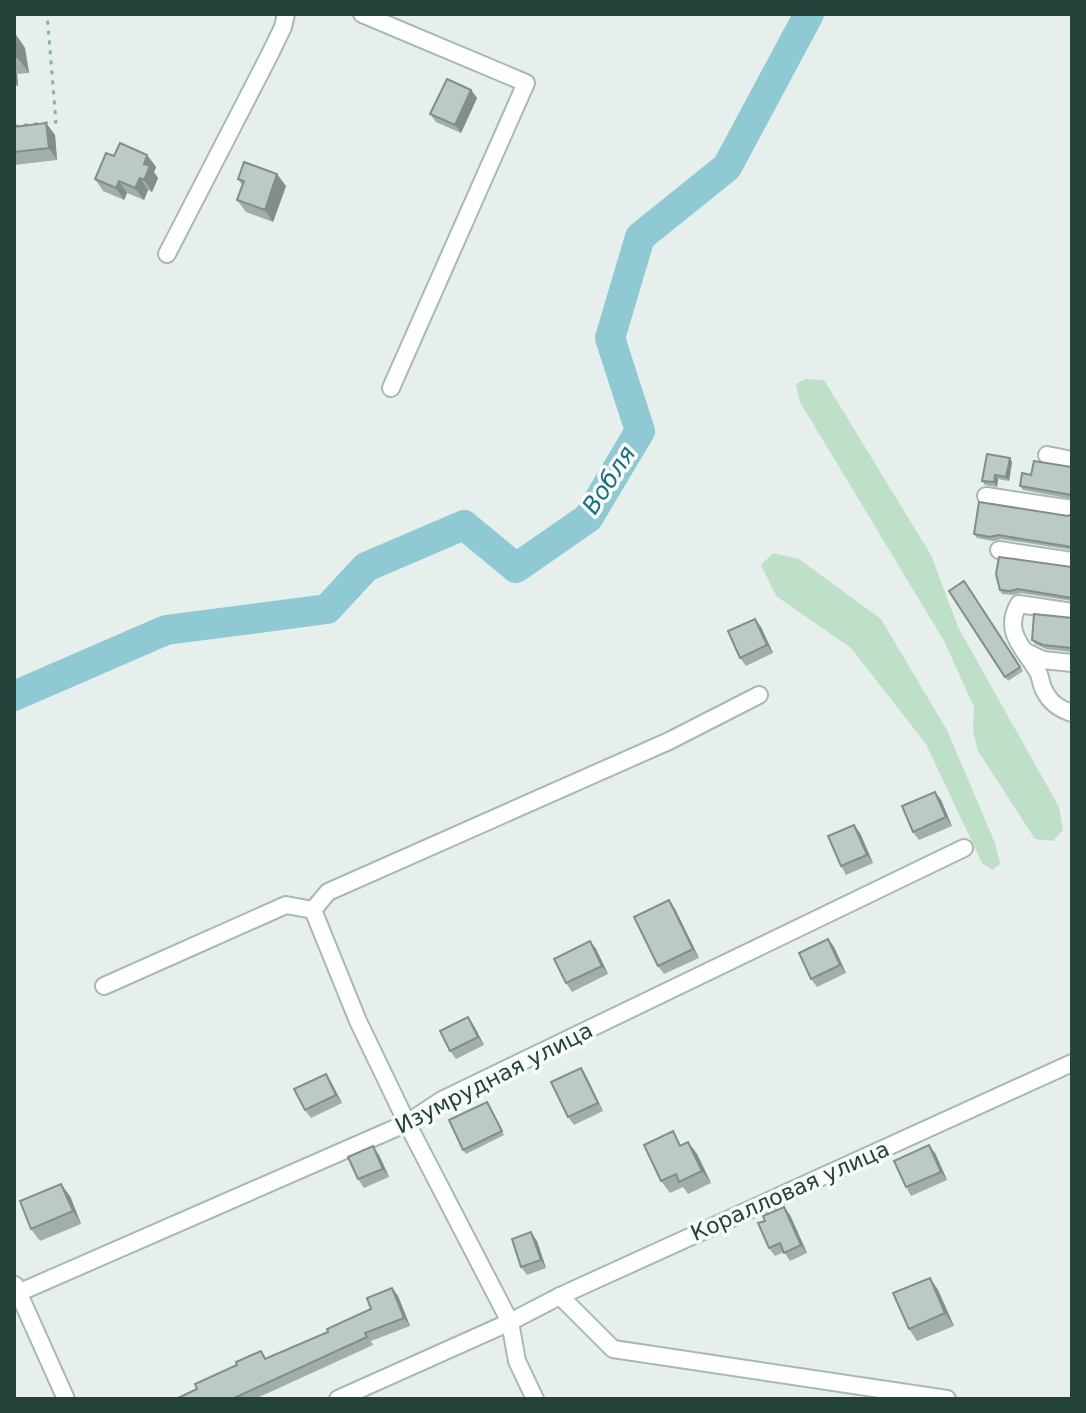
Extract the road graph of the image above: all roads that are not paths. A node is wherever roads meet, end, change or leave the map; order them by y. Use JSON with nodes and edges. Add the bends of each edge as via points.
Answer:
{"nodes":[{"id":1,"x":286,"y":14,"type":"edge"},
{"id":2,"x":362,"y":14,"type":"edge"},
{"id":3,"x":167,"y":254,"type":"dead end"},
{"id":4,"x":391,"y":388,"type":"dead end"},
{"id":5,"x":1047,"y":455,"type":"dead end"},
{"id":6,"x":1072,"y":460,"type":"edge"},
{"id":7,"x":986,"y":496,"type":"dead end"},
{"id":8,"x":1072,"y":509,"type":"edge"},
{"id":9,"x":999,"y":550,"type":"dead end"},
{"id":10,"x":1072,"y":561,"type":"edge"},
{"id":11,"x":1072,"y":612,"type":"edge"},
{"id":12,"x":1022,"y":651,"type":"junction"},
{"id":13,"x":1072,"y":663,"type":"edge"},
{"id":14,"x":759,"y":695,"type":"dead end"},
{"id":15,"x":1072,"y":713,"type":"edge"},
{"id":16,"x":964,"y":848,"type":"dead end"},
{"id":17,"x":313,"y":910,"type":"junction"},
{"id":18,"x":104,"y":986,"type":"dead end"},
{"id":19,"x":1072,"y":1063,"type":"edge"},
{"id":20,"x":407,"y":1123,"type":"junction"},
{"id":21,"x":16,"y":1288,"type":"edge"},
{"id":22,"x":560,"y":1296,"type":"junction"},
{"id":23,"x":510,"y":1322,"type":"junction"},
{"id":24,"x":66,"y":1399,"type":"edge"},
{"id":25,"x":338,"y":1399,"type":"edge"},
{"id":26,"x":535,"y":1399,"type":"edge"},
{"id":27,"x":947,"y":1399,"type":"edge"}],
"edges":[{"from":1,"to":3,"type":"street"},
{"from":2,"to":4,"type":"street","via":[[526,83]]},
{"from":5,"to":6,"type":"street"},
{"from":7,"to":8,"type":"street"},
{"from":9,"to":10,"type":"street"},
{"from":11,"to":12,"type":"street","via":[[1019,604],[1012,626]]},
{"from":12,"to":13,"type":"street"},
{"from":12,"to":15,"type":"street","via":[[1058,709]]},
{"from":14,"to":17,"type":"street","via":[[669,741],[328,892]]},
{"from":16,"to":20,"type":"street","name":"Изумрудная улица","via":[[442,1100]]},
{"from":17,"to":18,"type":"street","via":[[286,905]]},
{"from":17,"to":20,"type":"street"},
{"from":19,"to":22,"type":"street","name":"Коралловая улица"},
{"from":20,"to":21,"type":"street","name":"Изумрудная улица"},
{"from":20,"to":23,"type":"street"},
{"from":21,"to":24,"type":"street"},
{"from":22,"to":23,"type":"street","name":"Коралловая улица"},
{"from":22,"to":27,"type":"street","via":[[613,1349]]},
{"from":23,"to":25,"type":"street","name":"Коралловая улица"},
{"from":23,"to":26,"type":"street","via":[[517,1361]]}]}
